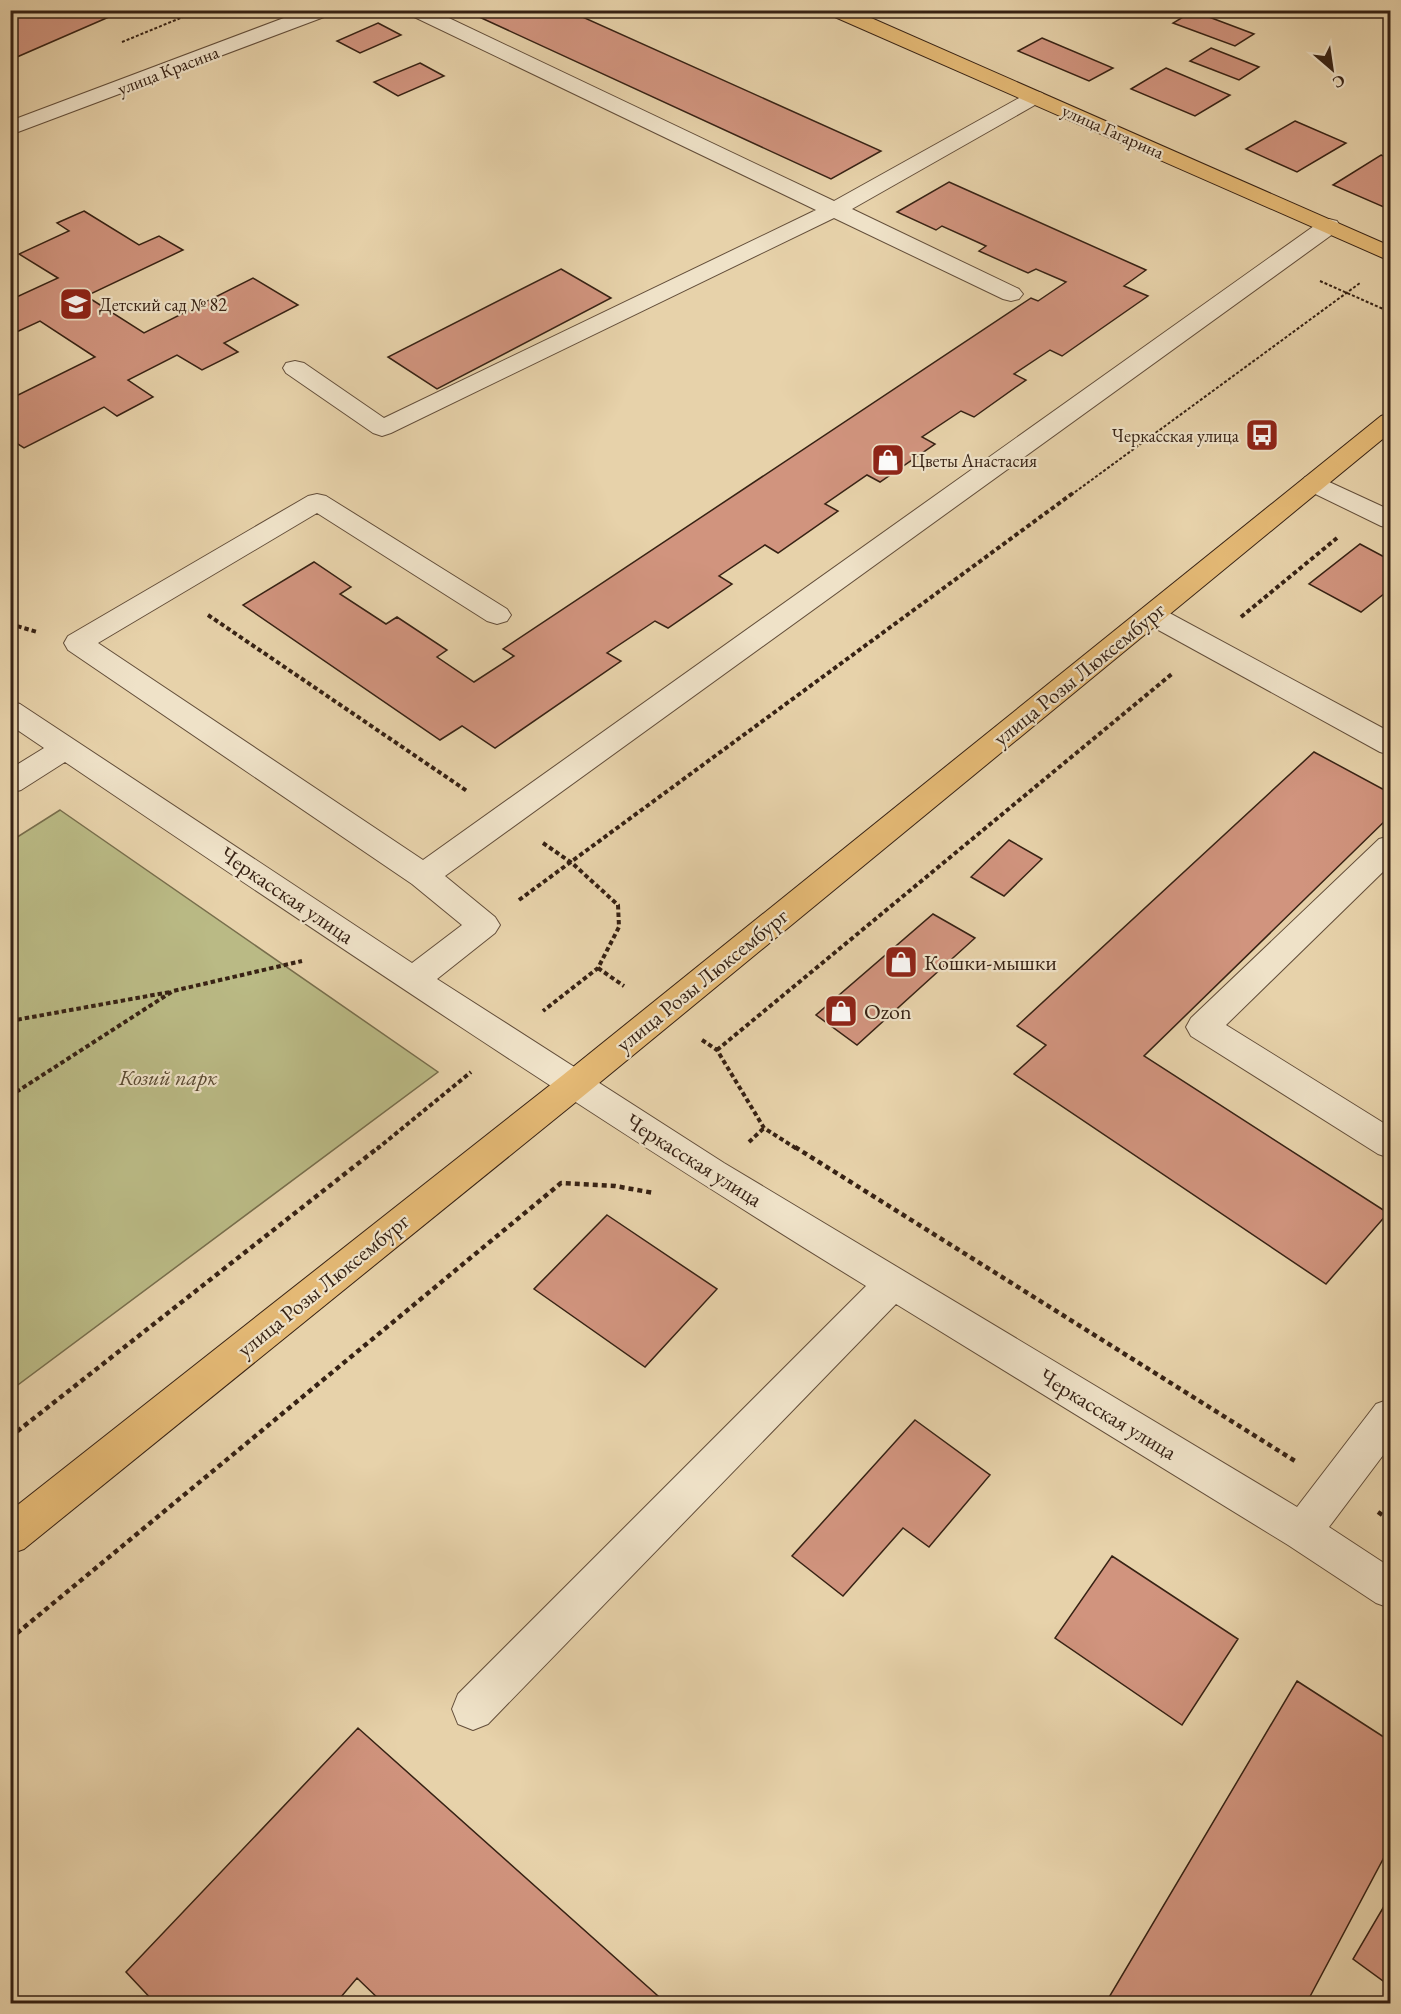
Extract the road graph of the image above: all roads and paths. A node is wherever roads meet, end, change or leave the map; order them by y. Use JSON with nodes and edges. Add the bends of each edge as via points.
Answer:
{"nodes":[{"id":1,"x":325,"y":10,"type":"edge"},
{"id":2,"x":414,"y":10,"type":"edge"},
{"id":3,"x":835,"y":10,"type":"edge"},
{"id":4,"x":1035,"y":97,"type":"junction"},
{"id":5,"x":10,"y":129,"type":"edge"},
{"id":6,"x":834,"y":210,"type":"junction"},
{"id":7,"x":1329,"y":226,"type":"junction"},
{"id":8,"x":1390,"y":254,"type":"edge"},
{"id":9,"x":1276,"y":262,"type":"junction"},
{"id":10,"x":1364,"y":280,"type":"dead end"},
{"id":11,"x":1346,"y":292,"type":"junction"},
{"id":12,"x":1011,"y":294,"type":"dead end"},
{"id":13,"x":1390,"y":312,"type":"edge"},
{"id":14,"x":295,"y":368,"type":"dead end"},
{"id":15,"x":1390,"y":421,"type":"edge"},
{"id":16,"x":1314,"y":483,"type":"junction"},
{"id":17,"x":1380,"y":515,"type":"edge"},
{"id":18,"x":169,"y":588,"type":"junction"},
{"id":19,"x":497,"y":615,"type":"dead end"},
{"id":20,"x":1152,"y":615,"type":"junction"},
{"id":21,"x":1207,"y":645,"type":"junction"},
{"id":22,"x":10,"y":711,"type":"edge"},
{"id":23,"x":1390,"y":744,"type":"edge"},
{"id":24,"x":66,"y":748,"type":"junction"},
{"id":25,"x":10,"y":783,"type":"edge"},
{"id":26,"x":506,"y":817,"type":"junction"},
{"id":27,"x":1390,"y":847,"type":"edge"},
{"id":28,"x":572,"y":863,"type":"junction"},
{"id":29,"x":423,"y":876,"type":"junction"},
{"id":30,"x":484,"y":925,"type":"junction"},
{"id":31,"x":311,"y":959,"type":"dead end"},
{"id":32,"x":413,"y":980,"type":"junction"},
{"id":33,"x":173,"y":992,"type":"junction"},
{"id":34,"x":10,"y":1021,"type":"edge"},
{"id":35,"x":506,"y":1041,"type":"junction"},
{"id":36,"x":717,"y":1050,"type":"dead end"},
{"id":37,"x":575,"y":1084,"type":"junction"},
{"id":38,"x":10,"y":1096,"type":"edge"},
{"id":39,"x":1390,"y":1144,"type":"edge"},
{"id":40,"x":712,"y":1173,"type":"junction"},
{"id":41,"x":893,"y":1283,"type":"junction"},
{"id":42,"x":1390,"y":1416,"type":"edge"},
{"id":43,"x":10,"y":1437,"type":"edge"},
{"id":44,"x":1336,"y":1487,"type":"junction"},
{"id":45,"x":1390,"y":1520,"type":"edge"},
{"id":46,"x":1302,"y":1532,"type":"junction"},
{"id":47,"x":10,"y":1536,"type":"edge"},
{"id":48,"x":1390,"y":1589,"type":"edge"},
{"id":49,"x":10,"y":1639,"type":"edge"},
{"id":50,"x":473,"y":1709,"type":"dead end"}],
"edges":[{"from":1,"to":5,"type":"street","name":"улица Красина"},
{"from":2,"to":6,"type":"street"},
{"from":3,"to":4,"type":"main road","name":"улица Гагарина"},
{"from":4,"to":6,"type":"street"},
{"from":4,"to":7,"type":"main road","name":"улица Гагарина"},
{"from":6,"to":12,"type":"street"},
{"from":6,"to":14,"type":"street","via":[[382,428]]},
{"from":7,"to":8,"type":"main road","name":"улица Гагарина"},
{"from":7,"to":9,"type":"street"},
{"from":9,"to":11,"type":"path"},
{"from":9,"to":26,"type":"street"},
{"from":10,"to":11,"type":"path"},
{"from":11,"to":13,"type":"path"},
{"from":11,"to":28,"type":"path"},
{"from":15,"to":16,"type":"main road","name":"улица Розы Люксембург"},
{"from":16,"to":17,"type":"street"},
{"from":16,"to":20,"type":"main road","name":"улица Розы Люксембург"},
{"from":17,"to":21,"type":"path"},
{"from":18,"to":19,"type":"street","via":[[317,502]]},
{"from":18,"to":26,"type":"path"},
{"from":18,"to":29,"type":"street","via":[[78,643]]},
{"from":20,"to":21,"type":"street"},
{"from":20,"to":37,"type":"main road","name":"улица Розы Люксембург"},
{"from":21,"to":23,"type":"street"},
{"from":21,"to":36,"type":"path"},
{"from":22,"to":24,"type":"street","name":"Черкасская улица"},
{"from":24,"to":25,"type":"street"},
{"from":24,"to":32,"type":"street","name":"Черкасская улица"},
{"from":26,"to":28,"type":"path"},
{"from":26,"to":29,"type":"street"},
{"from":27,"to":39,"type":"street","via":[[1203,1027]]},
{"from":28,"to":30,"type":"path"},
{"from":28,"to":35,"type":"path","via":[[618,905],[619,927],[597,968]]},
{"from":29,"to":30,"type":"street"},
{"from":30,"to":32,"type":"street"},
{"from":31,"to":33,"type":"path"},
{"from":32,"to":35,"type":"street","name":"Черкасская улица"},
{"from":33,"to":34,"type":"path"},
{"from":33,"to":38,"type":"path"},
{"from":35,"to":37,"type":"street","name":"Черкасская улица"},
{"from":35,"to":43,"type":"path","via":[[443,1097]]},
{"from":37,"to":40,"type":"street","name":"Черкасская улица"},
{"from":37,"to":47,"type":"main road","name":"улица Розы Люксембург"},
{"from":40,"to":41,"type":"street","name":"Черкасская улица"},
{"from":40,"to":44,"type":"path","via":[[764,1128]]},
{"from":40,"to":49,"type":"path","via":[[684,1198],[615,1186],[561,1183]]},
{"from":41,"to":46,"type":"street","name":"Черкасская улица"},
{"from":41,"to":50,"type":"street"},
{"from":42,"to":44,"type":"street"},
{"from":44,"to":45,"type":"path"},
{"from":44,"to":46,"type":"street"},
{"from":46,"to":48,"type":"street","name":"Черкасская улица"}]}
